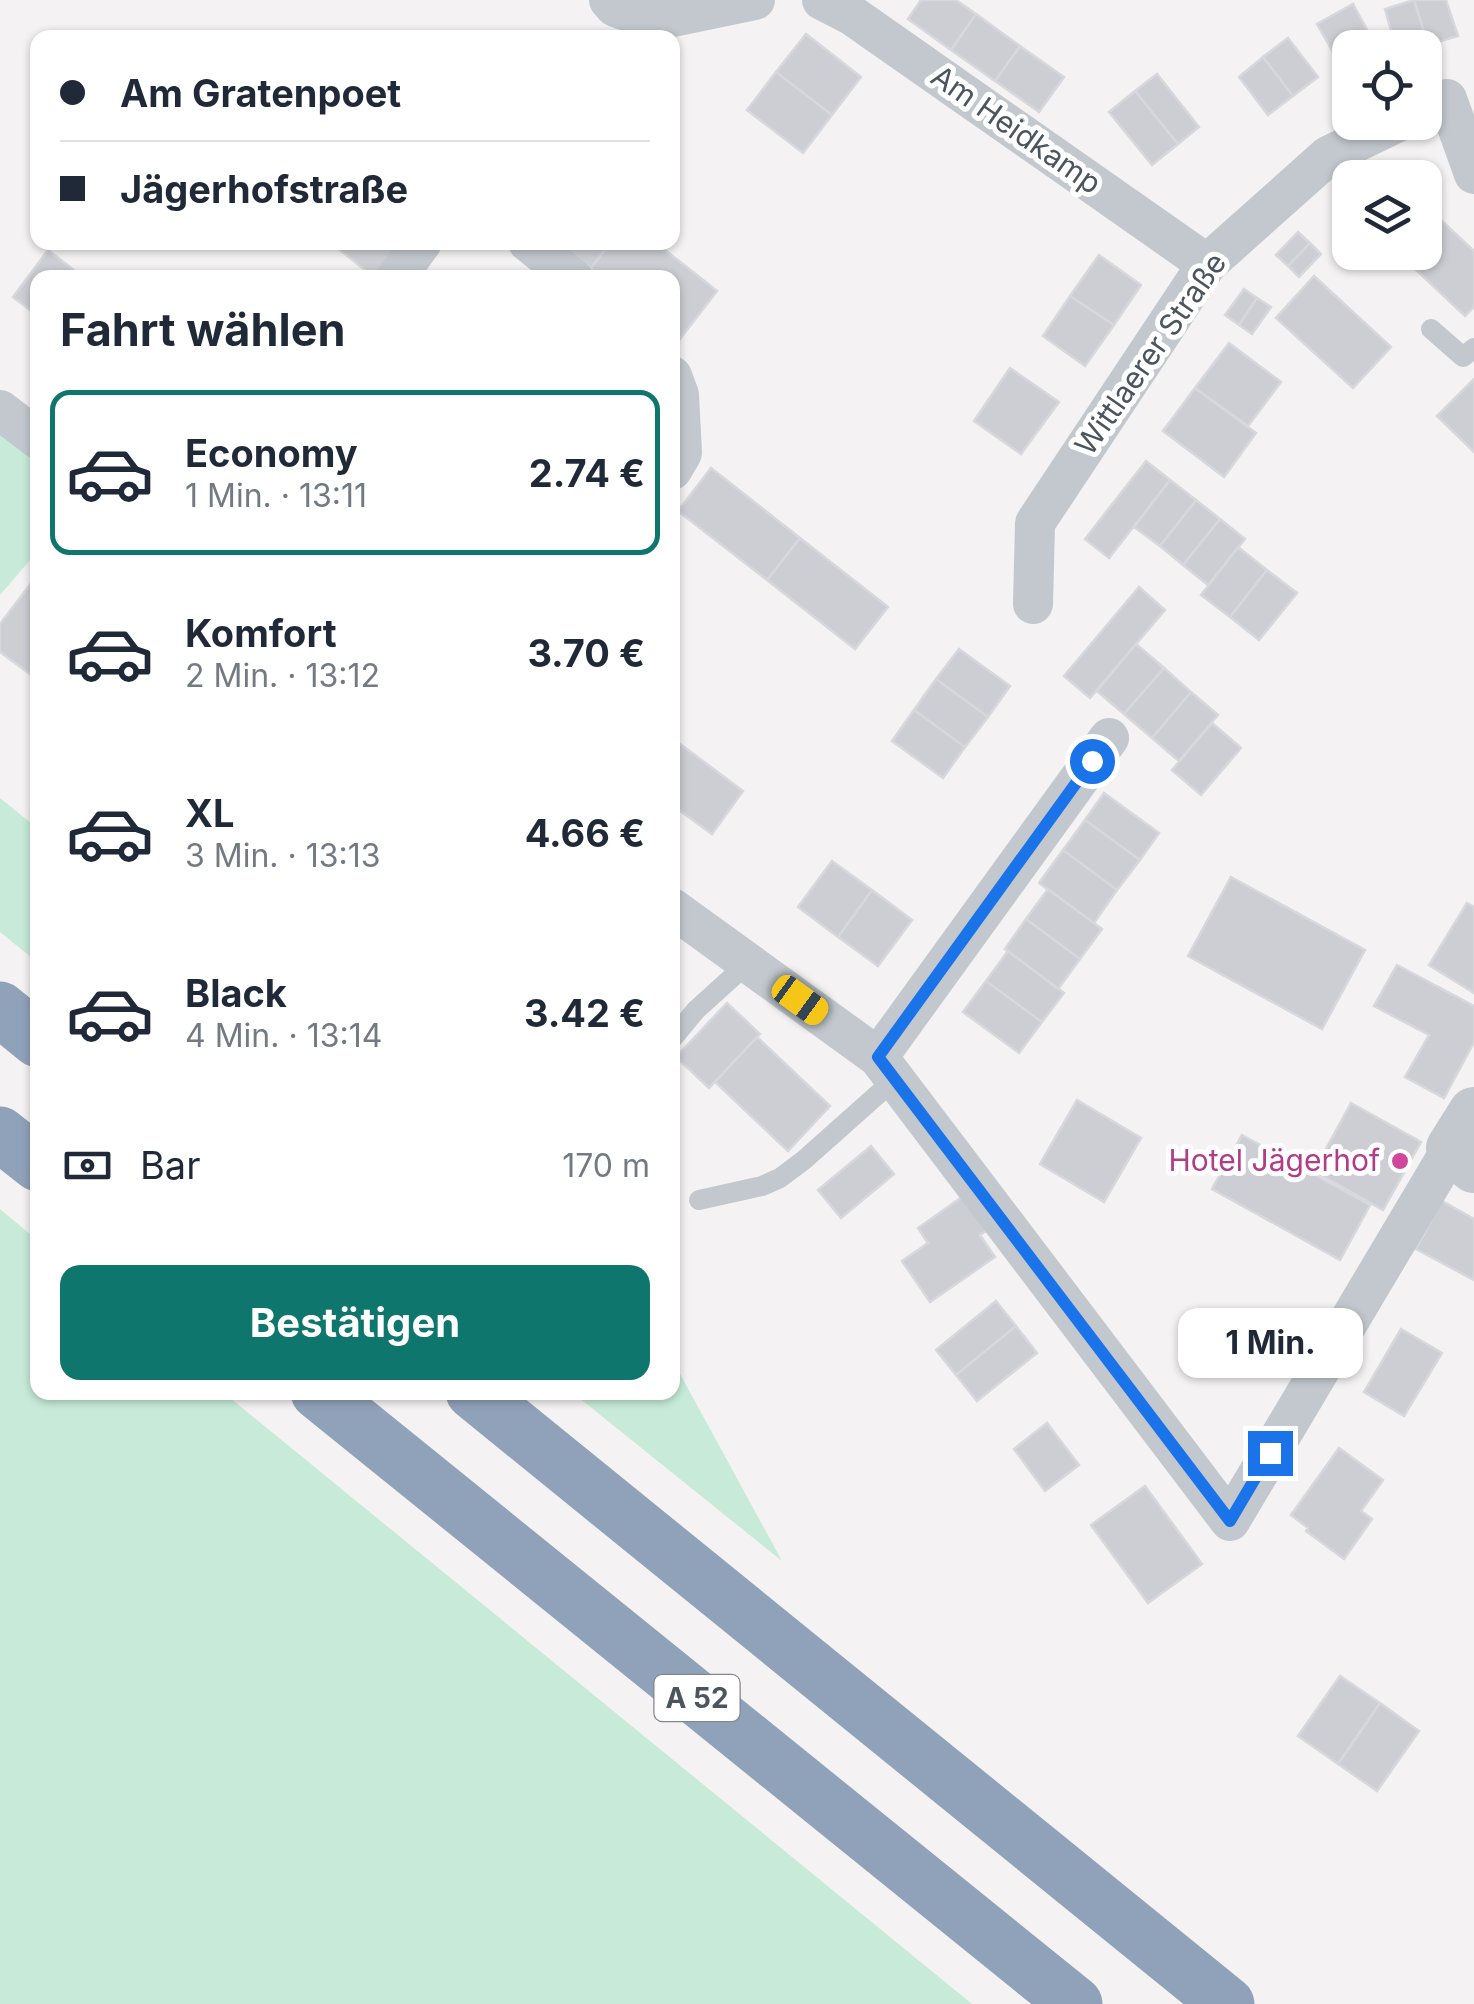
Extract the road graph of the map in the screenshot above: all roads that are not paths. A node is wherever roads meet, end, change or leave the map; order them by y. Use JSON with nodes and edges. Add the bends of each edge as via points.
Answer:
{"nodes":[{"id":1,"x":608,"y":0,"type":"edge"},
{"id":2,"x":755,"y":0,"type":"edge"},
{"id":3,"x":822,"y":0,"type":"edge"},
{"id":4,"x":1449,"y":100,"type":"edge"},
{"id":5,"x":1361,"y":140,"type":"edge"},
{"id":6,"x":1474,"y":174,"type":"edge"},
{"id":7,"x":538,"y":250,"type":"edge"},
{"id":8,"x":1207,"y":264,"type":"junction"},
{"id":9,"x":562,"y":270,"type":"edge"},
{"id":10,"x":1431,"y":329,"type":"dead end"},
{"id":11,"x":1474,"y":348,"type":"edge"},
{"id":12,"x":0,"y":410,"type":"edge"},
{"id":13,"x":680,"y":414,"type":"edge"},
{"id":14,"x":30,"y":434,"type":"edge"},
{"id":15,"x":680,"y":456,"type":"edge"},
{"id":16,"x":1033,"y":604,"type":"dead end"},
{"id":17,"x":1109,"y":738,"type":"dead end"},
{"id":18,"x":680,"y":914,"type":"edge"},
{"id":19,"x":748,"y":963,"type":"junction"},
{"id":20,"x":0,"y":1009,"type":"edge"},
{"id":21,"x":680,"y":1029,"type":"edge"},
{"id":22,"x":30,"y":1033,"type":"edge"},
{"id":23,"x":886,"y":1068,"type":"junction"},
{"id":24,"x":0,"y":1134,"type":"edge"},
{"id":25,"x":1467,"y":1143,"type":"edge"},
{"id":26,"x":30,"y":1158,"type":"edge"},
{"id":27,"x":699,"y":1200,"type":"dead end"},
{"id":28,"x":328,"y":1400,"type":"edge"},
{"id":29,"x":483,"y":1400,"type":"edge"},
{"id":30,"x":1075,"y":2004,"type":"edge"},
{"id":31,"x":1226,"y":2004,"type":"edge"}],
"edges":[{"from":1,"to":2,"type":"street","via":[[654,22]]},
{"from":3,"to":8,"type":"street","name":"Am Heidkamp"},
{"from":4,"to":6,"type":"street"},
{"from":5,"to":8,"type":"street","name":"Wittlaerer Straße","via":[[1328,156]]},
{"from":7,"to":9,"type":"street"},
{"from":8,"to":16,"type":"street","name":"Wittlaerer Straße","via":[[1036,523]]},
{"from":10,"to":11,"type":"lane","via":[[1463,358]]},
{"from":12,"to":14,"type":"street"},
{"from":13,"to":15,"type":"street"},
{"from":17,"to":23,"type":"street"},
{"from":18,"to":19,"type":"street"},
{"from":19,"to":21,"type":"lane"},
{"from":19,"to":23,"type":"street"},
{"from":20,"to":22,"type":"highway"},
{"from":23,"to":25,"type":"street","via":[[1230,1521]]},
{"from":23,"to":27,"type":"lane","via":[[780,1178]]},
{"from":24,"to":26,"type":"highway"},
{"from":28,"to":30,"type":"highway","number":"A 52"},
{"from":29,"to":31,"type":"highway"}]}
